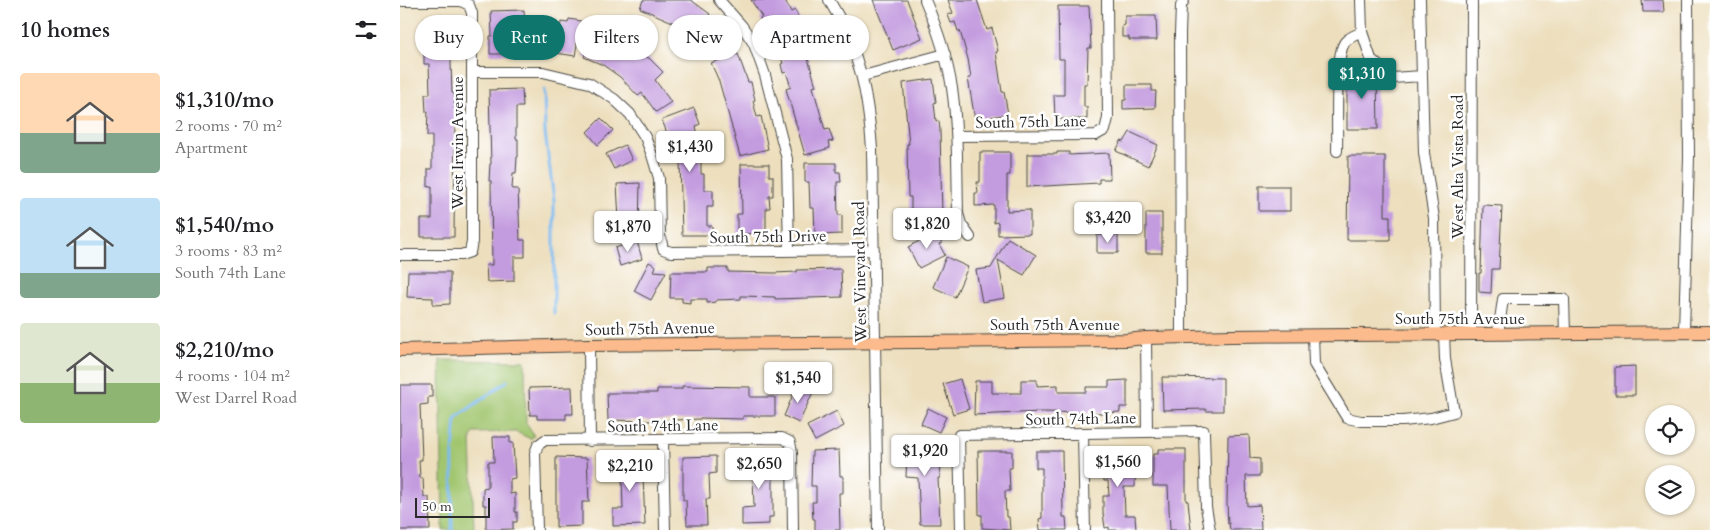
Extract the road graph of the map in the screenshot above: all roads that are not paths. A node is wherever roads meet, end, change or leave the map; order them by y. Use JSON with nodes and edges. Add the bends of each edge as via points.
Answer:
{"nodes":[{"id":1,"x":719,"y":0,"type":"edge"},
{"id":2,"x":830,"y":0,"type":"edge"},
{"id":3,"x":924,"y":0,"type":"edge"},
{"id":4,"x":1107,"y":0,"type":"edge"},
{"id":5,"x":1184,"y":0,"type":"edge"},
{"id":6,"x":1361,"y":0,"type":"edge"},
{"id":7,"x":1420,"y":0,"type":"edge"},
{"id":8,"x":1472,"y":0,"type":"edge"},
{"id":9,"x":1688,"y":0,"type":"edge"},
{"id":10,"x":400,"y":1,"type":"edge"},
{"id":11,"x":1362,"y":32,"type":"junction"},
{"id":12,"x":945,"y":54,"type":"junction"},
{"id":13,"x":472,"y":72,"type":"junction"},
{"id":14,"x":863,"y":76,"type":"junction"},
{"id":15,"x":1422,"y":76,"type":"junction"},
{"id":16,"x":956,"y":136,"type":"junction"},
{"id":17,"x":1337,"y":151,"type":"dead end"},
{"id":18,"x":970,"y":237,"type":"dead end"},
{"id":19,"x":874,"y":250,"type":"junction"},
{"id":20,"x":789,"y":251,"type":"junction"},
{"id":21,"x":400,"y":255,"type":"edge"},
{"id":22,"x":1684,"y":332,"type":"junction"},
{"id":23,"x":1710,"y":332,"type":"edge"},
{"id":24,"x":1439,"y":334,"type":"junction"},
{"id":25,"x":1471,"y":334,"type":"junction"},
{"id":26,"x":1498,"y":334,"type":"junction"},
{"id":27,"x":1565,"y":334,"type":"junction"},
{"id":28,"x":1313,"y":335,"type":"junction"},
{"id":29,"x":1146,"y":338,"type":"junction"},
{"id":30,"x":1181,"y":338,"type":"junction"},
{"id":31,"x":875,"y":341,"type":"junction"},
{"id":32,"x":589,"y":344,"type":"junction"},
{"id":33,"x":400,"y":350,"type":"edge"},
{"id":34,"x":1147,"y":432,"type":"junction"},
{"id":35,"x":1083,"y":433,"type":"junction"},
{"id":36,"x":663,"y":440,"type":"junction"},
{"id":37,"x":590,"y":441,"type":"junction"},
{"id":38,"x":537,"y":530,"type":"edge"},
{"id":39,"x":666,"y":530,"type":"edge"},
{"id":40,"x":793,"y":530,"type":"edge"},
{"id":41,"x":878,"y":530,"type":"edge"},
{"id":42,"x":961,"y":530,"type":"edge"},
{"id":43,"x":1085,"y":530,"type":"edge"},
{"id":44,"x":1210,"y":530,"type":"edge"}],
"edges":[{"from":1,"to":20,"type":"street","via":[[750,38],[765,75],[787,159]]},
{"from":2,"to":14,"type":"street","name":"West Vineyard Road"},
{"from":3,"to":12,"type":"street"},
{"from":4,"to":16,"type":"street","name":"South 75th Lane","via":[[1108,118],[1105,130],[1096,135]]},
{"from":5,"to":30,"type":"street","via":[[1180,34]]},
{"from":6,"to":11,"type":"street"},
{"from":7,"to":15,"type":"street"},
{"from":8,"to":25,"type":"street","name":"West Alta Vista Road"},
{"from":9,"to":22,"type":"street","via":[[1689,157]]},
{"from":10,"to":13,"type":"street","name":"West Irwin Avenue","via":[[461,1],[469,5],[472,13]]},
{"from":11,"to":15,"type":"street","via":[[1371,59],[1392,78]]},
{"from":11,"to":17,"type":"street","via":[[1344,42],[1340,52]]},
{"from":12,"to":14,"type":"street"},
{"from":12,"to":16,"type":"street","via":[[952,87]]},
{"from":13,"to":20,"type":"street","name":"South 75th Drive","via":[[543,72],[589,83],[614,99],[630,114],[652,155],[658,178],[663,249],[671,252]]},
{"from":13,"to":21,"type":"street","name":"West Irwin Avenue","via":[[470,252],[461,255]]},
{"from":14,"to":19,"type":"street","name":"West Vineyard Road","via":[[872,149]]},
{"from":15,"to":24,"type":"street","via":[[1424,153],[1434,218]]},
{"from":16,"to":18,"type":"street","via":[[958,214]]},
{"from":19,"to":20,"type":"street","name":"South 75th Drive"},
{"from":19,"to":31,"type":"street","name":"West Vineyard Road"},
{"from":22,"to":23,"type":"main road","name":"South 75th Avenue"},
{"from":22,"to":27,"type":"main road","name":"South 75th Avenue"},
{"from":24,"to":25,"type":"main road","name":"South 75th Avenue"},
{"from":24,"to":28,"type":"main road","name":"South 75th Avenue"},
{"from":24,"to":28,"type":"street","via":[[1454,412],[1403,422],[1347,418],[1314,364]]},
{"from":25,"to":26,"type":"main road","name":"South 75th Avenue"},
{"from":26,"to":27,"type":"main road","name":"South 75th Avenue"},
{"from":26,"to":27,"type":"street","via":[[1503,299],[1564,299]]},
{"from":28,"to":30,"type":"main road","name":"South 75th Avenue"},
{"from":29,"to":30,"type":"main road","name":"South 75th Avenue"},
{"from":29,"to":31,"type":"main road","name":"South 75th Avenue"},
{"from":29,"to":34,"type":"street"},
{"from":31,"to":32,"type":"main road","name":"South 75th Avenue"},
{"from":31,"to":41,"type":"street","name":"West Vineyard Road"},
{"from":32,"to":33,"type":"main road","name":"South 75th Avenue"},
{"from":32,"to":37,"type":"street"},
{"from":34,"to":35,"type":"street","name":"South 74th Lane"},
{"from":34,"to":44,"type":"street","name":"South 74th Lane","via":[[1204,431],[1206,506]]},
{"from":35,"to":42,"type":"street","name":"South 74th Lane","via":[[958,435]]},
{"from":35,"to":43,"type":"street"},
{"from":36,"to":37,"type":"street","name":"South 74th Lane"},
{"from":36,"to":39,"type":"street"},
{"from":36,"to":40,"type":"street","name":"South 74th Lane","via":[[782,438],[790,442]]},
{"from":37,"to":38,"type":"street","name":"South 74th Lane","via":[[545,440],[538,444],[535,453]]}]}
